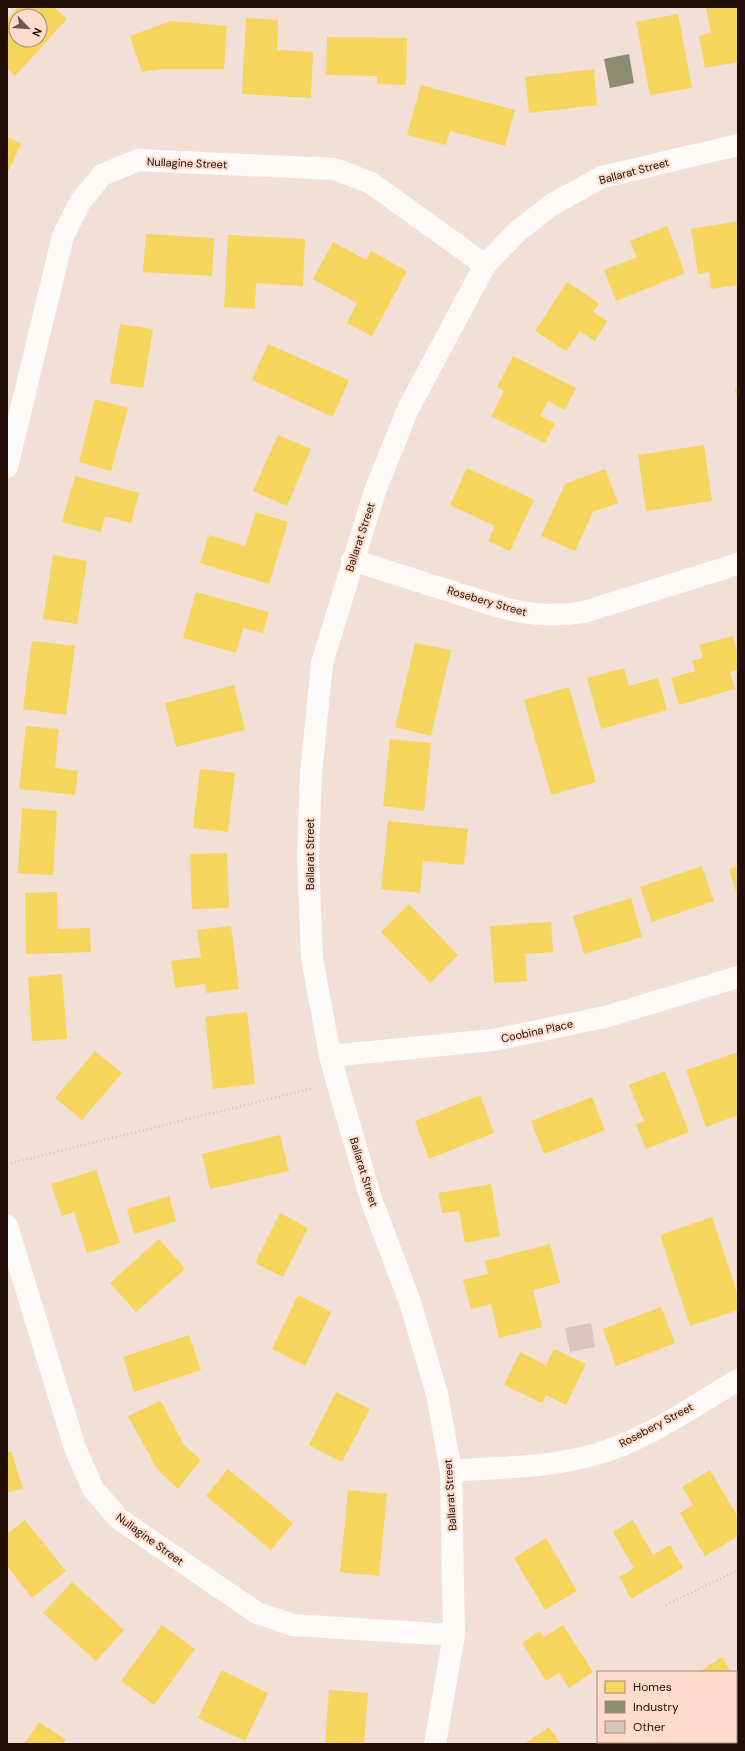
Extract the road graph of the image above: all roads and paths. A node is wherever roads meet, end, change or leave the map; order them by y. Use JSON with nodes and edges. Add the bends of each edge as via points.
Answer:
{"nodes":[{"id":1,"x":738,"y":145,"type":"edge"},
{"id":2,"x":485,"y":265,"type":"junction"},
{"id":3,"x":7,"y":467,"type":"edge"},
{"id":4,"x":352,"y":560,"type":"junction"},
{"id":5,"x":738,"y":564,"type":"edge"},
{"id":6,"x":738,"y":977,"type":"edge"},
{"id":7,"x":330,"y":1056,"type":"junction"},
{"id":8,"x":338,"y":1082,"type":"junction"},
{"id":9,"x":7,"y":1164,"type":"edge"},
{"id":10,"x":7,"y":1226,"type":"edge"},
{"id":11,"x":738,"y":1380,"type":"edge"},
{"id":12,"x":451,"y":1471,"type":"junction"},
{"id":13,"x":738,"y":1570,"type":"edge"},
{"id":14,"x":666,"y":1605,"type":"dead end"},
{"id":15,"x":454,"y":1635,"type":"junction"},
{"id":16,"x":435,"y":1744,"type":"edge"}],
"edges":[{"from":1,"to":2,"type":"street","name":"Ballarat Street","via":[[602,177],[551,205],[517,232]]},
{"from":2,"to":3,"type":"street","name":"Nullagine Street","via":[[371,183],[335,169],[138,160],[102,175],[80,202],[63,236]]},
{"from":2,"to":4,"type":"street","name":"Ballarat Street","via":[[408,409],[374,491]]},
{"from":4,"to":5,"type":"street","name":"Rosebery Street","via":[[520,613],[542,615],[584,612]]},
{"from":4,"to":7,"type":"street","name":"Ballarat Street","via":[[322,663],[311,773],[308,857],[312,958]]},
{"from":6,"to":7,"type":"street","name":"Coobina Place","via":[[605,1017],[493,1040]]},
{"from":7,"to":8,"type":"street","name":"Ballarat Street"},
{"from":8,"to":9,"type":"path"},
{"from":8,"to":12,"type":"street","name":"Ballarat Street","via":[[371,1199],[410,1302],[437,1394]]},
{"from":10,"to":15,"type":"street","name":"Nullagine Street","via":[[75,1448],[93,1489],[119,1519],[257,1613],[293,1625]]},
{"from":11,"to":12,"type":"street","name":"Rosebery Street","via":[[632,1441],[593,1455],[552,1464]]},
{"from":12,"to":15,"type":"street","name":"Ballarat Street"},
{"from":13,"to":14,"type":"path"},
{"from":15,"to":16,"type":"street","name":"Ballarat Street"}]}
